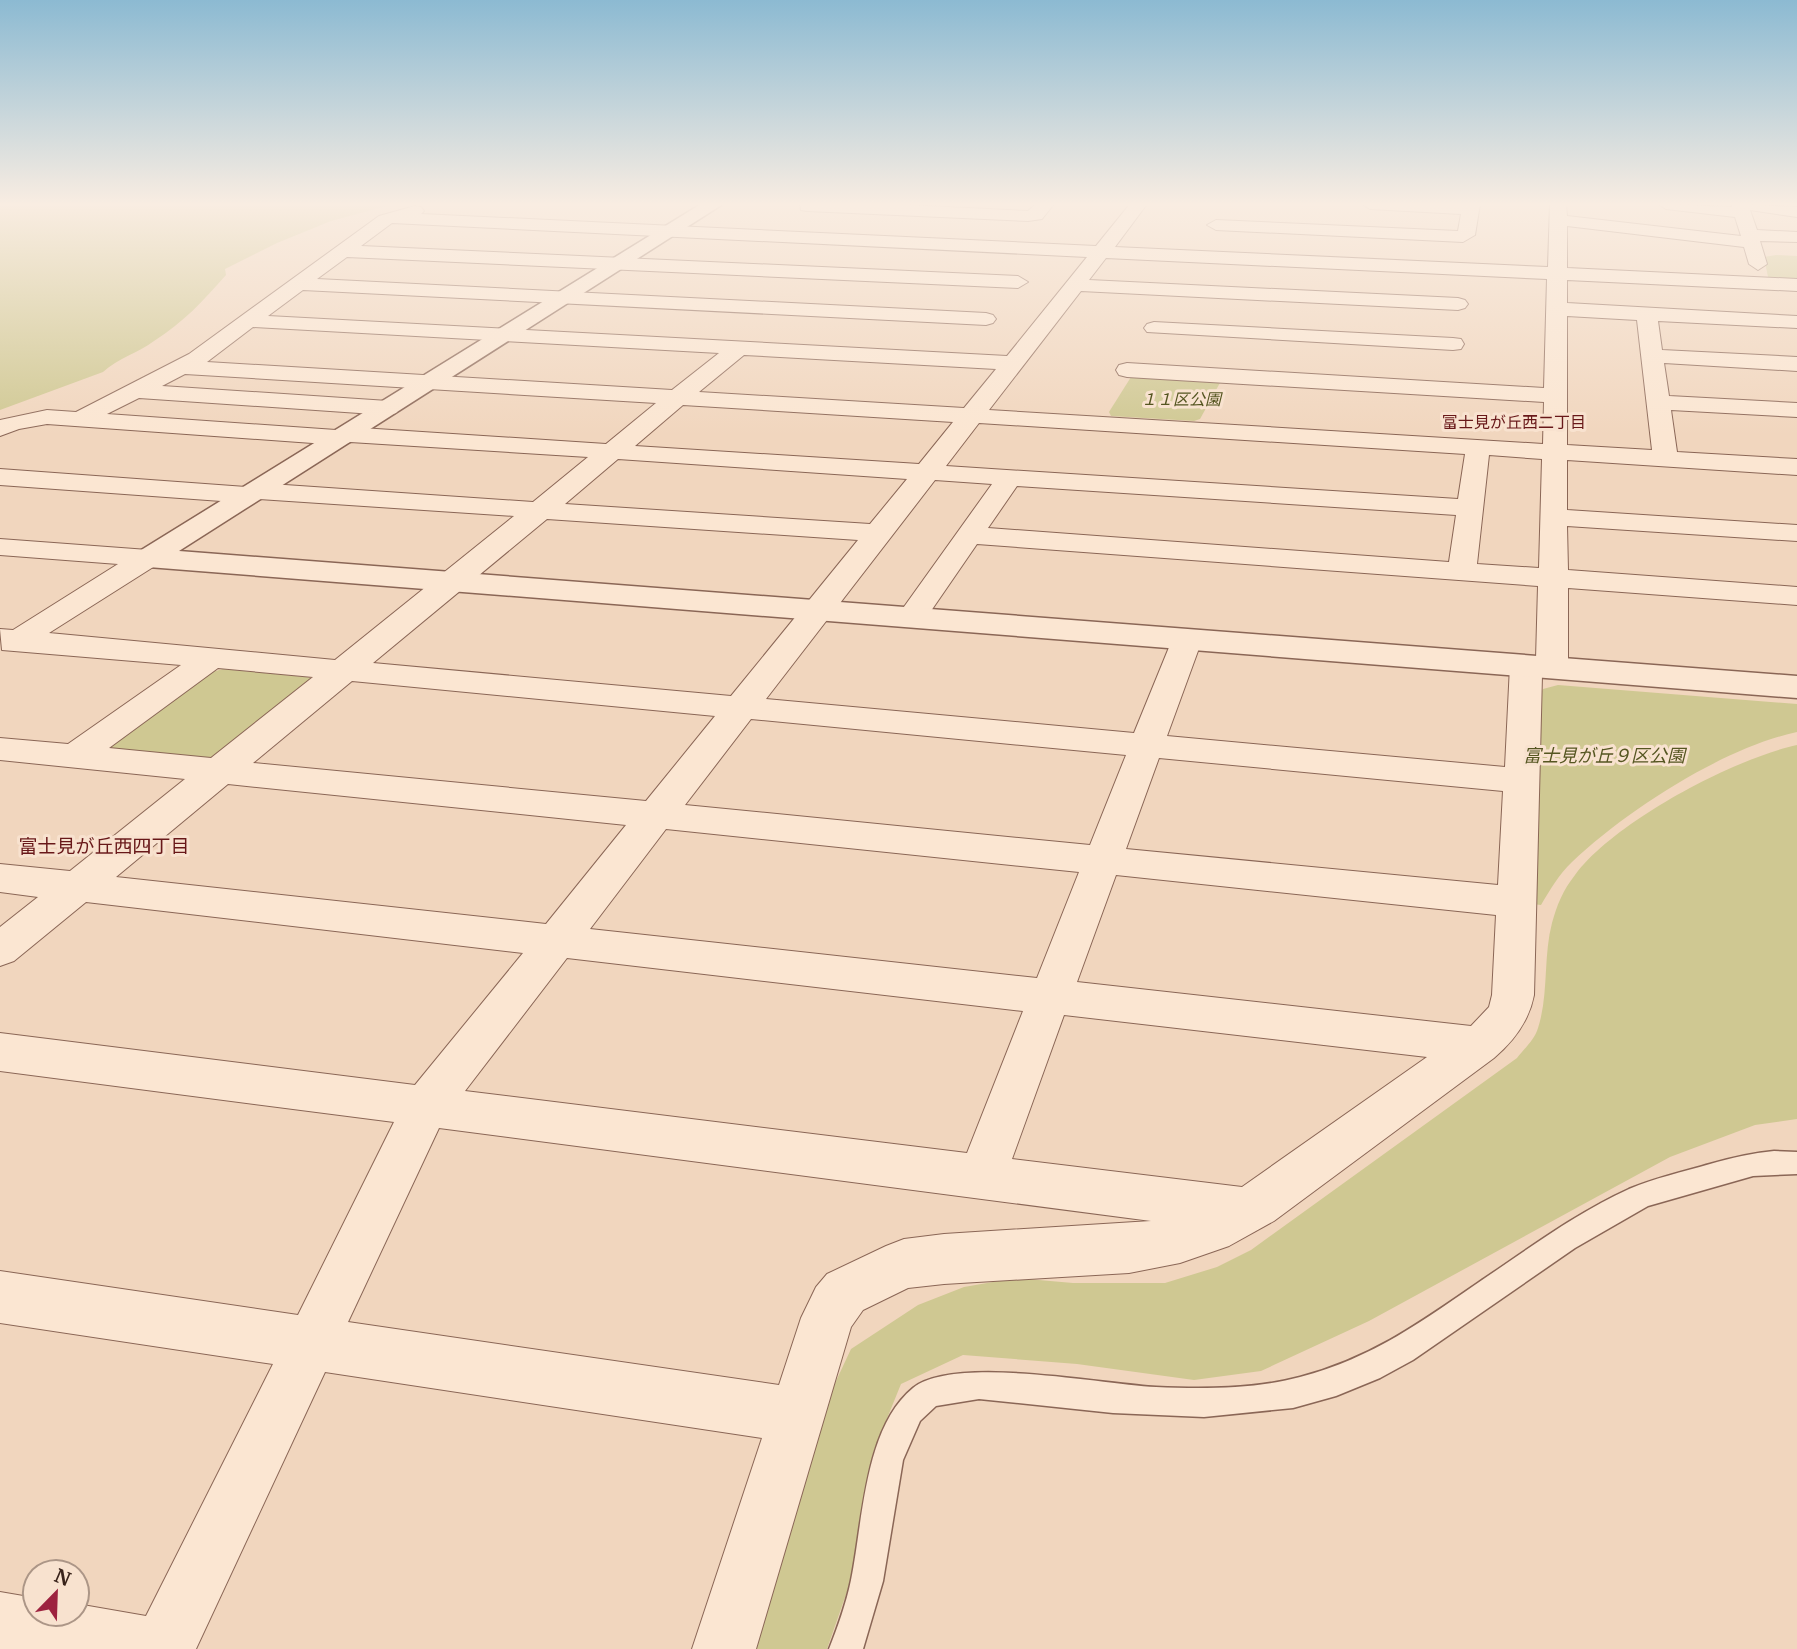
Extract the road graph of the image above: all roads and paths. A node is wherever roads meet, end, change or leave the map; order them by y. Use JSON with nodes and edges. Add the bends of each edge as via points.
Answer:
{"nodes":[{"id":1,"x":303,"y":281,"type":"edge"},
{"id":2,"x":569,"y":281,"type":"edge"},
{"id":3,"x":660,"y":281,"type":"edge"},
{"id":4,"x":996,"y":281,"type":"edge"},
{"id":5,"x":1078,"y":281,"type":"edge"},
{"id":6,"x":1462,"y":281,"type":"edge"},
{"id":7,"x":1557,"y":281,"type":"edge"},
{"id":8,"x":1722,"y":281,"type":"edge"},
{"id":9,"x":589,"y":282,"type":"joint"},
{"id":10,"x":1018,"y":282,"type":"joint"},
{"id":11,"x":1765,"y":283,"type":"joint"},
{"id":12,"x":299,"y":284,"type":"junction"},
{"id":13,"x":1075,"y":285,"type":"junction"},
{"id":14,"x":1797,"y":285,"type":"edge"},
{"id":15,"x":1178,"y":290,"type":"junction"},
{"id":16,"x":565,"y":298,"type":"junction"},
{"id":17,"x":275,"y":301,"type":"junction"},
{"id":18,"x":630,"y":301,"type":"junction"},
{"id":19,"x":1458,"y":304,"type":"junction"},
{"id":20,"x":1556,"y":309,"type":"junction"},
{"id":21,"x":1647,"y":314,"type":"junction"},
{"id":22,"x":536,"y":316,"type":"junction"},
{"id":23,"x":986,"y":319,"type":"junction"},
{"id":24,"x":249,"y":321,"type":"junction"},
{"id":25,"x":1797,"y":322,"type":"edge"},
{"id":26,"x":1154,"y":328,"type":"junction"},
{"id":27,"x":506,"y":335,"type":"junction"},
{"id":28,"x":220,"y":342,"type":"junction"},
{"id":29,"x":248,"y":343,"type":"dead end"},
{"id":30,"x":1453,"y":344,"type":"junction"},
{"id":31,"x":740,"y":347,"type":"junction"},
{"id":32,"x":429,"y":354,"type":"dead end"},
{"id":33,"x":1653,"y":356,"type":"junction"},
{"id":34,"x":470,"y":357,"type":"junction"},
{"id":35,"x":950,"y":360,"type":"junction"},
{"id":36,"x":1013,"y":363,"type":"junction"},
{"id":37,"x":1797,"y":364,"type":"edge"},
{"id":38,"x":184,"y":367,"type":"junction"},
{"id":39,"x":1127,"y":370,"type":"junction"},
{"id":40,"x":1232,"y":376,"type":"junction"},
{"id":41,"x":432,"y":381,"type":"junction"},
{"id":42,"x":1446,"y":389,"type":"junction"},
{"id":43,"x":138,"y":390,"type":"junction"},
{"id":44,"x":1555,"y":396,"type":"junction"},
{"id":45,"x":680,"y":397,"type":"junction"},
{"id":46,"x":1658,"y":402,"type":"junction"},
{"id":47,"x":388,"y":408,"type":"junction"},
{"id":48,"x":1797,"y":410,"type":"edge"},
{"id":49,"x":972,"y":415,"type":"junction"},
{"id":50,"x":80,"y":419,"type":"junction"},
{"id":51,"x":1093,"y":423,"type":"junction"},
{"id":52,"x":0,"y":429,"type":"edge"},
{"id":53,"x":1203,"y":430,"type":"junction"},
{"id":54,"x":343,"y":436,"type":"junction"},
{"id":55,"x":1478,"y":447,"type":"junction"},
{"id":56,"x":612,"y":452,"type":"junction"},
{"id":57,"x":1555,"y":452,"type":"junction"},
{"id":58,"x":1665,"y":458,"type":"junction"},
{"id":59,"x":1797,"y":467,"type":"edge"},
{"id":60,"x":927,"y":472,"type":"junction"},
{"id":61,"x":0,"y":477,"type":"edge"},
{"id":62,"x":1009,"y":478,"type":"junction"},
{"id":63,"x":253,"y":493,"type":"junction"},
{"id":64,"x":1471,"y":508,"type":"junction"},
{"id":65,"x":540,"y":510,"type":"junction"},
{"id":66,"x":1554,"y":517,"type":"junction"},
{"id":67,"x":879,"y":533,"type":"junction"},
{"id":68,"x":1797,"y":533,"type":"edge"},
{"id":69,"x":969,"y":535,"type":"junction"},
{"id":70,"x":0,"y":547,"type":"edge"},
{"id":71,"x":148,"y":558,"type":"junction"},
{"id":72,"x":1462,"y":571,"type":"junction"},
{"id":73,"x":1553,"y":578,"type":"junction"},
{"id":74,"x":451,"y":582,"type":"junction"},
{"id":75,"x":1797,"y":596,"type":"edge"},
{"id":76,"x":818,"y":611,"type":"junction"},
{"id":77,"x":911,"y":618,"type":"junction"},
{"id":78,"x":1187,"y":640,"type":"junction"},
{"id":79,"x":6,"y":643,"type":"edge"},
{"id":80,"x":211,"y":657,"type":"junction"},
{"id":81,"x":1539,"y":667,"type":"junction"},
{"id":82,"x":344,"y":670,"type":"junction"},
{"id":83,"x":1797,"y":687,"type":"edge"},
{"id":84,"x":742,"y":707,"type":"junction"},
{"id":85,"x":1146,"y":745,"type":"junction"},
{"id":86,"x":0,"y":749,"type":"edge"},
{"id":87,"x":74,"y":757,"type":"junction"},
{"id":88,"x":219,"y":771,"type":"junction"},
{"id":89,"x":1521,"y":781,"type":"junction"},
{"id":90,"x":657,"y":815,"type":"junction"},
{"id":91,"x":1104,"y":860,"type":"junction"},
{"id":92,"x":0,"y":878,"type":"edge"},
{"id":93,"x":77,"y":887,"type":"junction"},
{"id":94,"x":1517,"y":902,"type":"junction"},
{"id":95,"x":558,"y":940,"type":"junction"},
{"id":96,"x":0,"y":950,"type":"edge"},
{"id":97,"x":1049,"y":996,"type":"junction"},
{"id":98,"x":1479,"y":1045,"type":"junction"},
{"id":99,"x":0,"y":1052,"type":"edge"},
{"id":100,"x":426,"y":1106,"type":"junction"},
{"id":101,"x":1797,"y":1163,"type":"edge"},
{"id":102,"x":981,"y":1177,"type":"junction"},
{"id":103,"x":1248,"y":1210,"type":"junction"},
{"id":104,"x":0,"y":1297,"type":"edge"},
{"id":105,"x":311,"y":1343,"type":"junction"},
{"id":106,"x":796,"y":1415,"type":"junction"},
{"id":107,"x":0,"y":1622,"type":"edge"},
{"id":108,"x":160,"y":1649,"type":"edge"},
{"id":109,"x":724,"y":1649,"type":"edge"},
{"id":110,"x":846,"y":1649,"type":"edge"}],
"edges":[{"from":1,"to":12,"type":"street"},
{"from":2,"to":9,"type":"street"},
{"from":3,"to":18,"type":"street"},
{"from":4,"to":10,"type":"street"},
{"from":5,"to":13,"type":"street"},
{"from":6,"to":19,"type":"street"},
{"from":7,"to":20,"type":"street"},
{"from":8,"to":11,"type":"street"},
{"from":9,"to":16,"type":"street"},
{"from":10,"to":23,"type":"street"},
{"from":11,"to":14,"type":"street"},
{"from":12,"to":16,"type":"street"},
{"from":12,"to":17,"type":"street"},
{"from":13,"to":15,"type":"street"},
{"from":13,"to":36,"type":"street"},
{"from":15,"to":19,"type":"street"},
{"from":15,"to":26,"type":"street"},
{"from":16,"to":18,"type":"street"},
{"from":16,"to":22,"type":"street"},
{"from":17,"to":22,"type":"street"},
{"from":17,"to":24,"type":"street"},
{"from":18,"to":23,"type":"street"},
{"from":19,"to":30,"type":"street"},
{"from":20,"to":21,"type":"street"},
{"from":20,"to":44,"type":"street"},
{"from":21,"to":25,"type":"street"},
{"from":21,"to":33,"type":"street"},
{"from":22,"to":27,"type":"street"},
{"from":23,"to":35,"type":"street"},
{"from":24,"to":27,"type":"street"},
{"from":24,"to":28,"type":"street"},
{"from":26,"to":30,"type":"street"},
{"from":26,"to":39,"type":"street"},
{"from":27,"to":31,"type":"street"},
{"from":27,"to":34,"type":"street"},
{"from":28,"to":29,"type":"street"},
{"from":28,"to":38,"type":"street"},
{"from":30,"to":42,"type":"street"},
{"from":31,"to":35,"type":"street"},
{"from":31,"to":45,"type":"street"},
{"from":32,"to":34,"type":"street"},
{"from":33,"to":37,"type":"street"},
{"from":33,"to":46,"type":"street"},
{"from":34,"to":41,"type":"street"},
{"from":35,"to":36,"type":"street"},
{"from":36,"to":49,"type":"street"},
{"from":38,"to":41,"type":"street"},
{"from":38,"to":43,"type":"street"},
{"from":39,"to":40,"type":"street"},
{"from":39,"to":51,"type":"street"},
{"from":40,"to":42,"type":"street"},
{"from":40,"to":53,"type":"street"},
{"from":41,"to":45,"type":"street"},
{"from":41,"to":47,"type":"street"},
{"from":42,"to":44,"type":"street"},
{"from":43,"to":47,"type":"street"},
{"from":43,"to":50,"type":"street"},
{"from":44,"to":57,"type":"street"},
{"from":45,"to":49,"type":"street"},
{"from":45,"to":56,"type":"street"},
{"from":46,"to":48,"type":"street"},
{"from":46,"to":58,"type":"street"},
{"from":47,"to":54,"type":"street"},
{"from":49,"to":51,"type":"street"},
{"from":49,"to":60,"type":"street"},
{"from":50,"to":52,"type":"street","via":[[47,417]]},
{"from":50,"to":54,"type":"street"},
{"from":51,"to":53,"type":"street"},
{"from":53,"to":55,"type":"street"},
{"from":54,"to":56,"type":"street"},
{"from":54,"to":63,"type":"street"},
{"from":55,"to":57,"type":"street"},
{"from":55,"to":64,"type":"street"},
{"from":56,"to":60,"type":"street"},
{"from":56,"to":65,"type":"street"},
{"from":57,"to":58,"type":"street"},
{"from":57,"to":66,"type":"street"},
{"from":58,"to":59,"type":"street"},
{"from":60,"to":62,"type":"street"},
{"from":60,"to":67,"type":"street"},
{"from":61,"to":63,"type":"street"},
{"from":62,"to":64,"type":"street"},
{"from":62,"to":69,"type":"street"},
{"from":63,"to":65,"type":"street"},
{"from":63,"to":71,"type":"street"},
{"from":64,"to":72,"type":"street"},
{"from":65,"to":67,"type":"street"},
{"from":65,"to":74,"type":"street"},
{"from":66,"to":68,"type":"street"},
{"from":66,"to":73,"type":"street"},
{"from":67,"to":76,"type":"street"},
{"from":69,"to":72,"type":"street"},
{"from":69,"to":77,"type":"street"},
{"from":70,"to":71,"type":"street"},
{"from":71,"to":74,"type":"street"},
{"from":71,"to":79,"type":"street"},
{"from":72,"to":73,"type":"street"},
{"from":73,"to":75,"type":"street"},
{"from":73,"to":81,"type":"street"},
{"from":74,"to":76,"type":"street"},
{"from":74,"to":82,"type":"street"},
{"from":76,"to":77,"type":"street"},
{"from":76,"to":84,"type":"street"},
{"from":77,"to":78,"type":"street"},
{"from":78,"to":81,"type":"street"},
{"from":78,"to":85,"type":"street"},
{"from":79,"to":80,"type":"street"},
{"from":80,"to":82,"type":"street"},
{"from":80,"to":87,"type":"street"},
{"from":81,"to":83,"type":"street"},
{"from":81,"to":89,"type":"street"},
{"from":82,"to":84,"type":"street"},
{"from":82,"to":88,"type":"street"},
{"from":84,"to":85,"type":"street"},
{"from":84,"to":90,"type":"street"},
{"from":85,"to":89,"type":"street"},
{"from":85,"to":91,"type":"street"},
{"from":86,"to":87,"type":"street"},
{"from":87,"to":88,"type":"street"},
{"from":88,"to":90,"type":"street"},
{"from":88,"to":93,"type":"street"},
{"from":89,"to":94,"type":"street"},
{"from":90,"to":91,"type":"street"},
{"from":90,"to":95,"type":"street"},
{"from":91,"to":94,"type":"street"},
{"from":91,"to":97,"type":"street"},
{"from":92,"to":93,"type":"street"},
{"from":93,"to":95,"type":"street"},
{"from":93,"to":96,"type":"street"},
{"from":94,"to":98,"type":"street","via":[[1511,1009]]},
{"from":95,"to":97,"type":"street"},
{"from":95,"to":100,"type":"street"},
{"from":97,"to":98,"type":"street"},
{"from":97,"to":102,"type":"street"},
{"from":98,"to":103,"type":"street"},
{"from":99,"to":100,"type":"street"},
{"from":100,"to":102,"type":"street"},
{"from":100,"to":105,"type":"street"},
{"from":101,"to":110,"type":"lane","via":[[1751,1164],[1630,1202],[1375,1366],[1293,1395],[1199,1403],[979,1385],[925,1396],[894,1440],[862,1603]]},
{"from":102,"to":103,"type":"street"},
{"from":103,"to":106,"type":"street","via":[[1207,1232],[1159,1245],[944,1259],[886,1270],[845,1292],[834,1305]]},
{"from":104,"to":105,"type":"street"},
{"from":105,"to":106,"type":"street"},
{"from":105,"to":108,"type":"street"},
{"from":106,"to":109,"type":"street"},
{"from":107,"to":108,"type":"street"}]}
